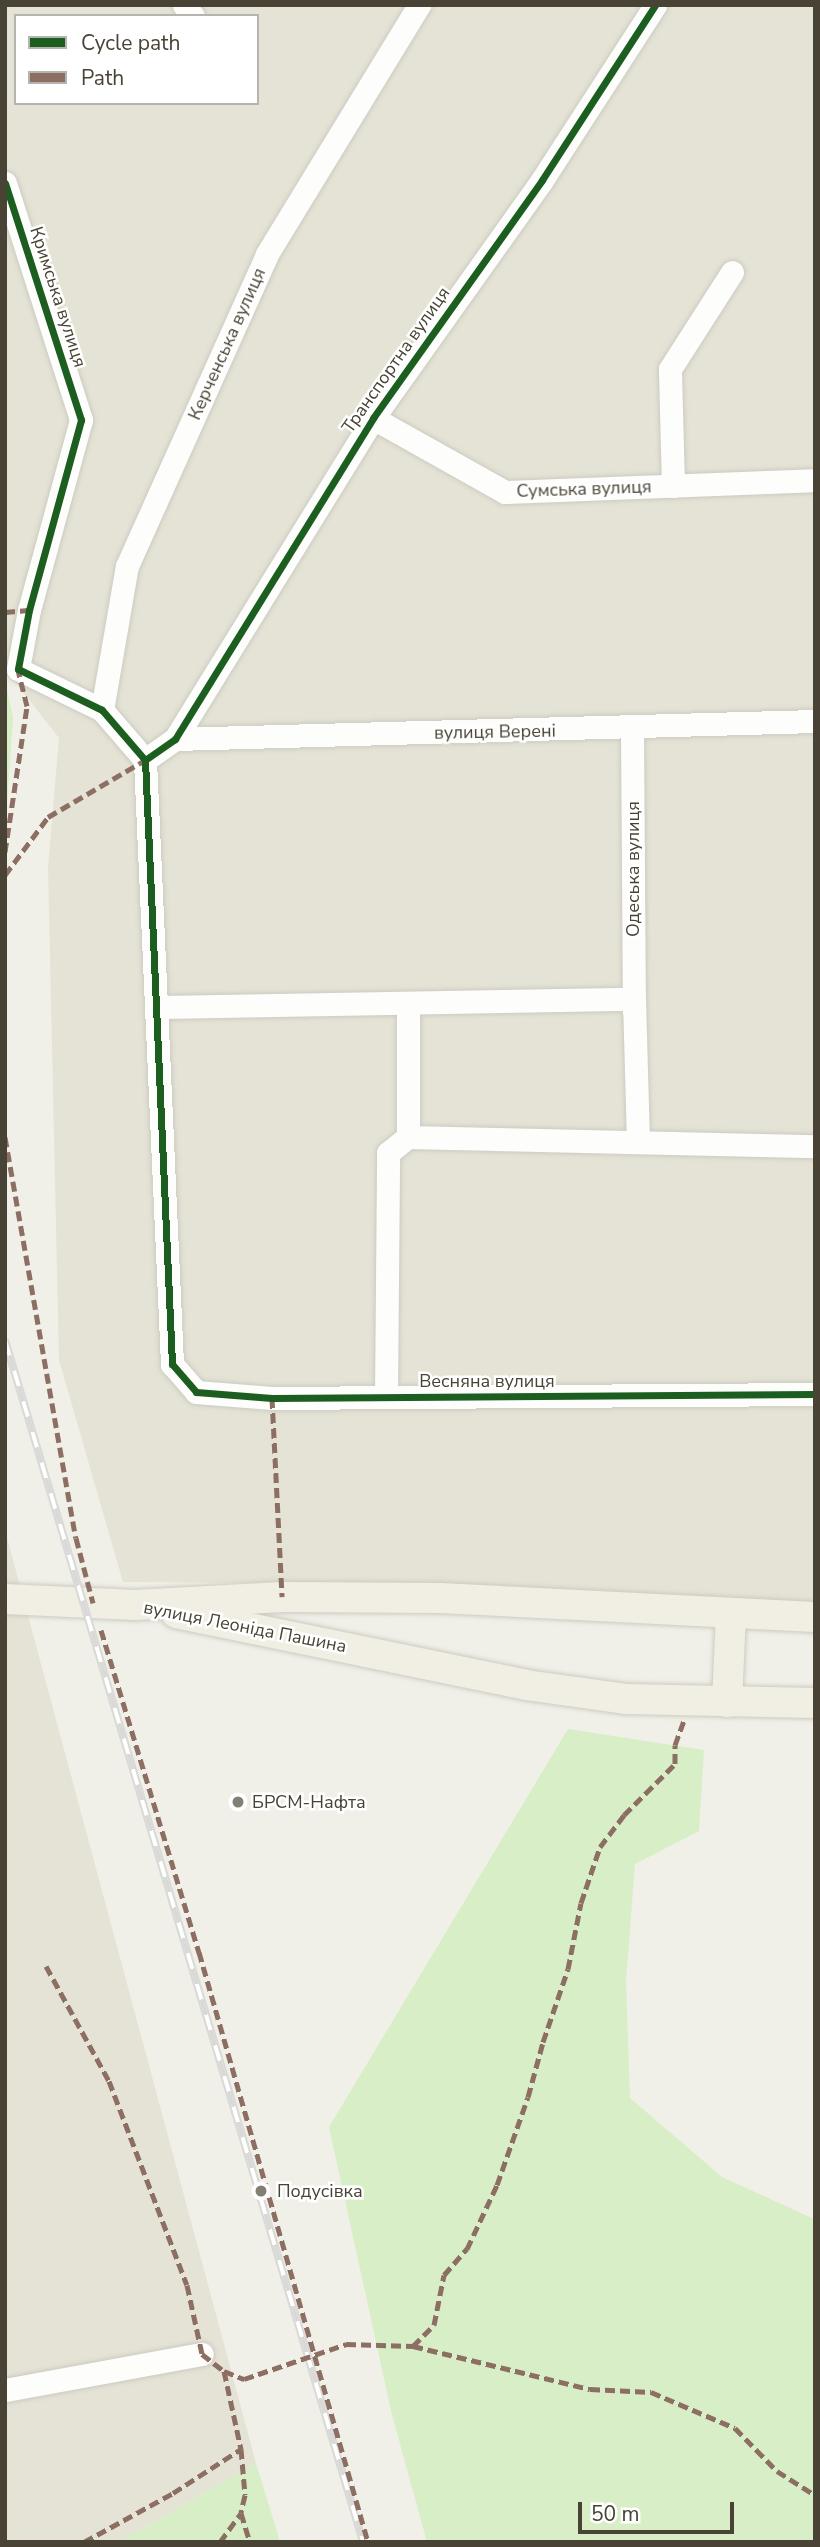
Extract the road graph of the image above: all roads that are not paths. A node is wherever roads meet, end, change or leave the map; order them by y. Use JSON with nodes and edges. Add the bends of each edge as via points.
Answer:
{"nodes":[{"id":1,"x":419,"y":5,"type":"edge"},
{"id":2,"x":655,"y":5,"type":"edge"},
{"id":3,"x":5,"y":183,"type":"edge"},
{"id":4,"x":732,"y":272,"type":"dead end"},
{"id":5,"x":373,"y":418,"type":"junction"},
{"id":6,"x":815,"y":480,"type":"edge"},
{"id":7,"x":673,"y":486,"type":"junction"},
{"id":8,"x":102,"y":709,"type":"junction"},
{"id":9,"x":815,"y":722,"type":"edge"},
{"id":10,"x":632,"y":729,"type":"junction"},
{"id":11,"x":174,"y":739,"type":"junction"},
{"id":12,"x":145,"y":760,"type":"junction"},
{"id":13,"x":408,"y":1005,"type":"junction"},
{"id":14,"x":158,"y":1007,"type":"junction"},
{"id":15,"x":634,"y":1010,"type":"junction"},
{"id":16,"x":408,"y":1137,"type":"junction"},
{"id":17,"x":638,"y":1142,"type":"junction"},
{"id":18,"x":815,"y":1146,"type":"edge"},
{"id":19,"x":815,"y":1394,"type":"edge"},
{"id":20,"x":386,"y":1398,"type":"junction"},
{"id":21,"x":5,"y":1599,"type":"edge"},
{"id":22,"x":135,"y":1605,"type":"junction"},
{"id":23,"x":731,"y":1614,"type":"junction"},
{"id":24,"x":815,"y":1616,"type":"edge"},
{"id":25,"x":727,"y":1702,"type":"junction"},
{"id":26,"x":815,"y":1703,"type":"edge"},
{"id":27,"x":202,"y":2354,"type":"dead end"},
{"id":28,"x":5,"y":2390,"type":"edge"}],
"edges":[{"from":1,"to":8,"type":"street","name":"Керченська вулиця","via":[[261,266],[127,566]]},
{"from":2,"to":5,"type":"street","name":"Транспортна вулиця","via":[[542,180]]},
{"from":3,"to":8,"type":"street","name":"Кримська вулиця","via":[[81,421],[29,610],[18,669]]},
{"from":4,"to":7,"type":"street","via":[[670,369]]},
{"from":5,"to":7,"type":"street","name":"Сумська вулиця","via":[[505,492]]},
{"from":5,"to":11,"type":"street","name":"Транспортна вулиця"},
{"from":6,"to":7,"type":"street","name":"Сумська вулиця"},
{"from":8,"to":12,"type":"street"},
{"from":9,"to":10,"type":"street","name":"вулиця Верені"},
{"from":10,"to":11,"type":"street","name":"вулиця Верені"},
{"from":10,"to":15,"type":"street","name":"Одеська вулиця"},
{"from":11,"to":12,"type":"street"},
{"from":12,"to":14,"type":"street"},
{"from":13,"to":14,"type":"street"},
{"from":13,"to":15,"type":"street","via":[[634,999]]},
{"from":13,"to":16,"type":"street"},
{"from":14,"to":20,"type":"street","name":"Весняна вулиця","via":[[172,1364],[196,1392],[272,1398]]},
{"from":15,"to":17,"type":"street","name":"Одеська вулиця"},
{"from":16,"to":17,"type":"street"},
{"from":16,"to":20,"type":"street","via":[[388,1153]]},
{"from":17,"to":18,"type":"street"},
{"from":19,"to":20,"type":"street","name":"Весняна вулиця"},
{"from":21,"to":22,"type":"main road"},
{"from":22,"to":23,"type":"main road","name":"вулиця Леоніда Пашина","via":[[282,1597],[440,1598]]},
{"from":22,"to":25,"type":"main road","name":"вулиця Леоніда Пашина","via":[[526,1685],[627,1699]]},
{"from":23,"to":24,"type":"main road","name":"вулиця Леоніда Пашина"},
{"from":23,"to":25,"type":"main road"},
{"from":25,"to":26,"type":"main road","name":"вулиця Леоніда Пашина"},
{"from":27,"to":28,"type":"street"}]}
